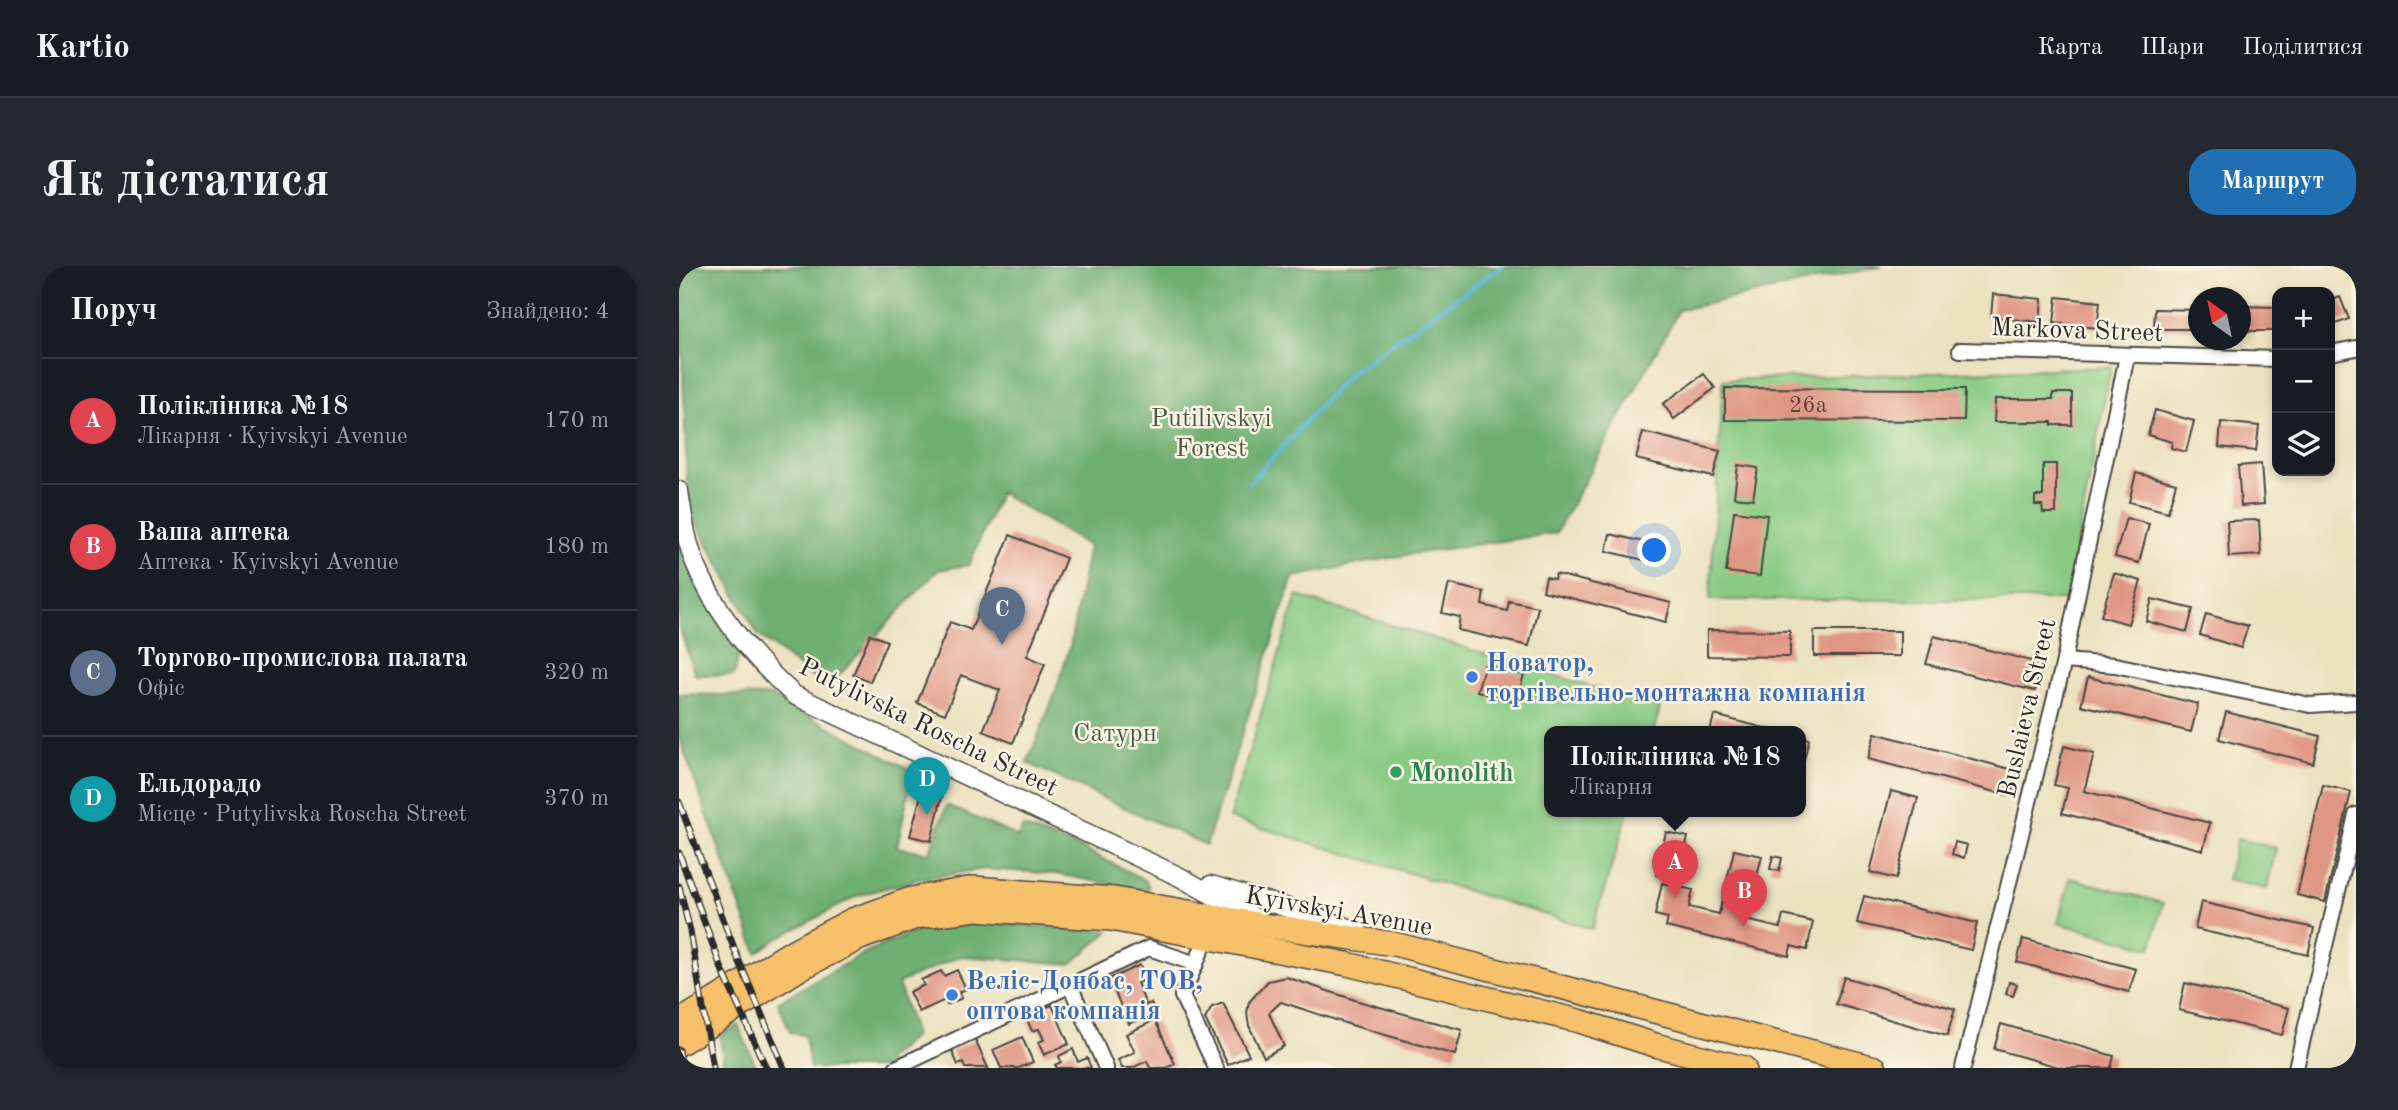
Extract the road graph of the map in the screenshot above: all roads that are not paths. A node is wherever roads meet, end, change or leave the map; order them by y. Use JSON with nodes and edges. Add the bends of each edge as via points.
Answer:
{"nodes":[{"id":1,"x":2356,"y":348,"type":"edge"},
{"id":2,"x":1960,"y":350,"type":"dead end"},
{"id":3,"x":2335,"y":351,"type":"edge"},
{"id":4,"x":2127,"y":356,"type":"junction"},
{"id":5,"x":2272,"y":359,"type":"edge"},
{"id":6,"x":679,"y":491,"type":"edge"},
{"id":7,"x":2064,"y":661,"type":"junction"},
{"id":8,"x":2356,"y":702,"type":"edge"},
{"id":9,"x":2356,"y":815,"type":"edge"},
{"id":10,"x":1178,"y":876,"type":"junction"},
{"id":11,"x":1170,"y":909,"type":"junction"},
{"id":12,"x":1269,"y":926,"type":"junction"},
{"id":13,"x":1207,"y":937,"type":"junction"},
{"id":14,"x":1394,"y":944,"type":"junction"},
{"id":15,"x":797,"y":959,"type":"junction"},
{"id":16,"x":1196,"y":964,"type":"junction"},
{"id":17,"x":1347,"y":964,"type":"junction"},
{"id":18,"x":1388,"y":973,"type":"junction"},
{"id":19,"x":1070,"y":985,"type":"junction"},
{"id":20,"x":679,"y":1022,"type":"edge"},
{"id":21,"x":679,"y":1044,"type":"edge"},
{"id":22,"x":895,"y":1067,"type":"edge"},
{"id":23,"x":1106,"y":1068,"type":"edge"},
{"id":24,"x":1216,"y":1068,"type":"edge"},
{"id":25,"x":1744,"y":1068,"type":"edge"},
{"id":26,"x":1875,"y":1068,"type":"edge"},
{"id":27,"x":1963,"y":1068,"type":"edge"},
{"id":28,"x":2296,"y":1068,"type":"edge"}],
"edges":[{"from":1,"to":3,"type":"street"},
{"from":2,"to":4,"type":"street","name":"Markova Street"},
{"from":4,"to":5,"type":"street","name":"Markova Street"},
{"from":4,"to":7,"type":"street","name":"Buslaieva Street"},
{"from":6,"to":10,"type":"street","name":"Putylivska Roscha Street","via":[[696,566],[721,611],[768,671],[794,695]]},
{"from":7,"to":8,"type":"street","via":[[2115,666],[2310,705]]},
{"from":7,"to":27,"type":"street","name":"Buslaieva Street"},
{"from":9,"to":28,"type":"street"},
{"from":10,"to":11,"type":"street","via":[[1186,884],[1186,894]]},
{"from":10,"to":12,"type":"street"},
{"from":10,"to":14,"type":"street"},
{"from":11,"to":12,"type":"main road","name":"Kyivskyi Avenue"},
{"from":11,"to":15,"type":"main road","name":"Kyivskyi Avenue","via":[[1114,899],[974,888],[911,899],[852,920]]},
{"from":12,"to":14,"type":"main road","name":"Kyivskyi Avenue"},
{"from":12,"to":17,"type":"street"},
{"from":13,"to":15,"type":"main road","name":"Kyivskyi Avenue","via":[[1111,919],[976,909],[916,917]]},
{"from":13,"to":16,"type":"street"},
{"from":13,"to":17,"type":"main road","name":"Kyivskyi Avenue"},
{"from":14,"to":18,"type":"main road"},
{"from":14,"to":26,"type":"main road","name":"Kyivskyi Avenue"},
{"from":15,"to":20,"type":"main road"},
{"from":15,"to":21,"type":"main road"},
{"from":16,"to":19,"type":"street","via":[[1149,948]]},
{"from":16,"to":24,"type":"street","via":[[1182,996]]},
{"from":17,"to":18,"type":"main road","name":"Kyivskyi Avenue"},
{"from":18,"to":25,"type":"main road","name":"Kyivskyi Avenue"},
{"from":19,"to":22,"type":"street"},
{"from":19,"to":23,"type":"street"}]}
